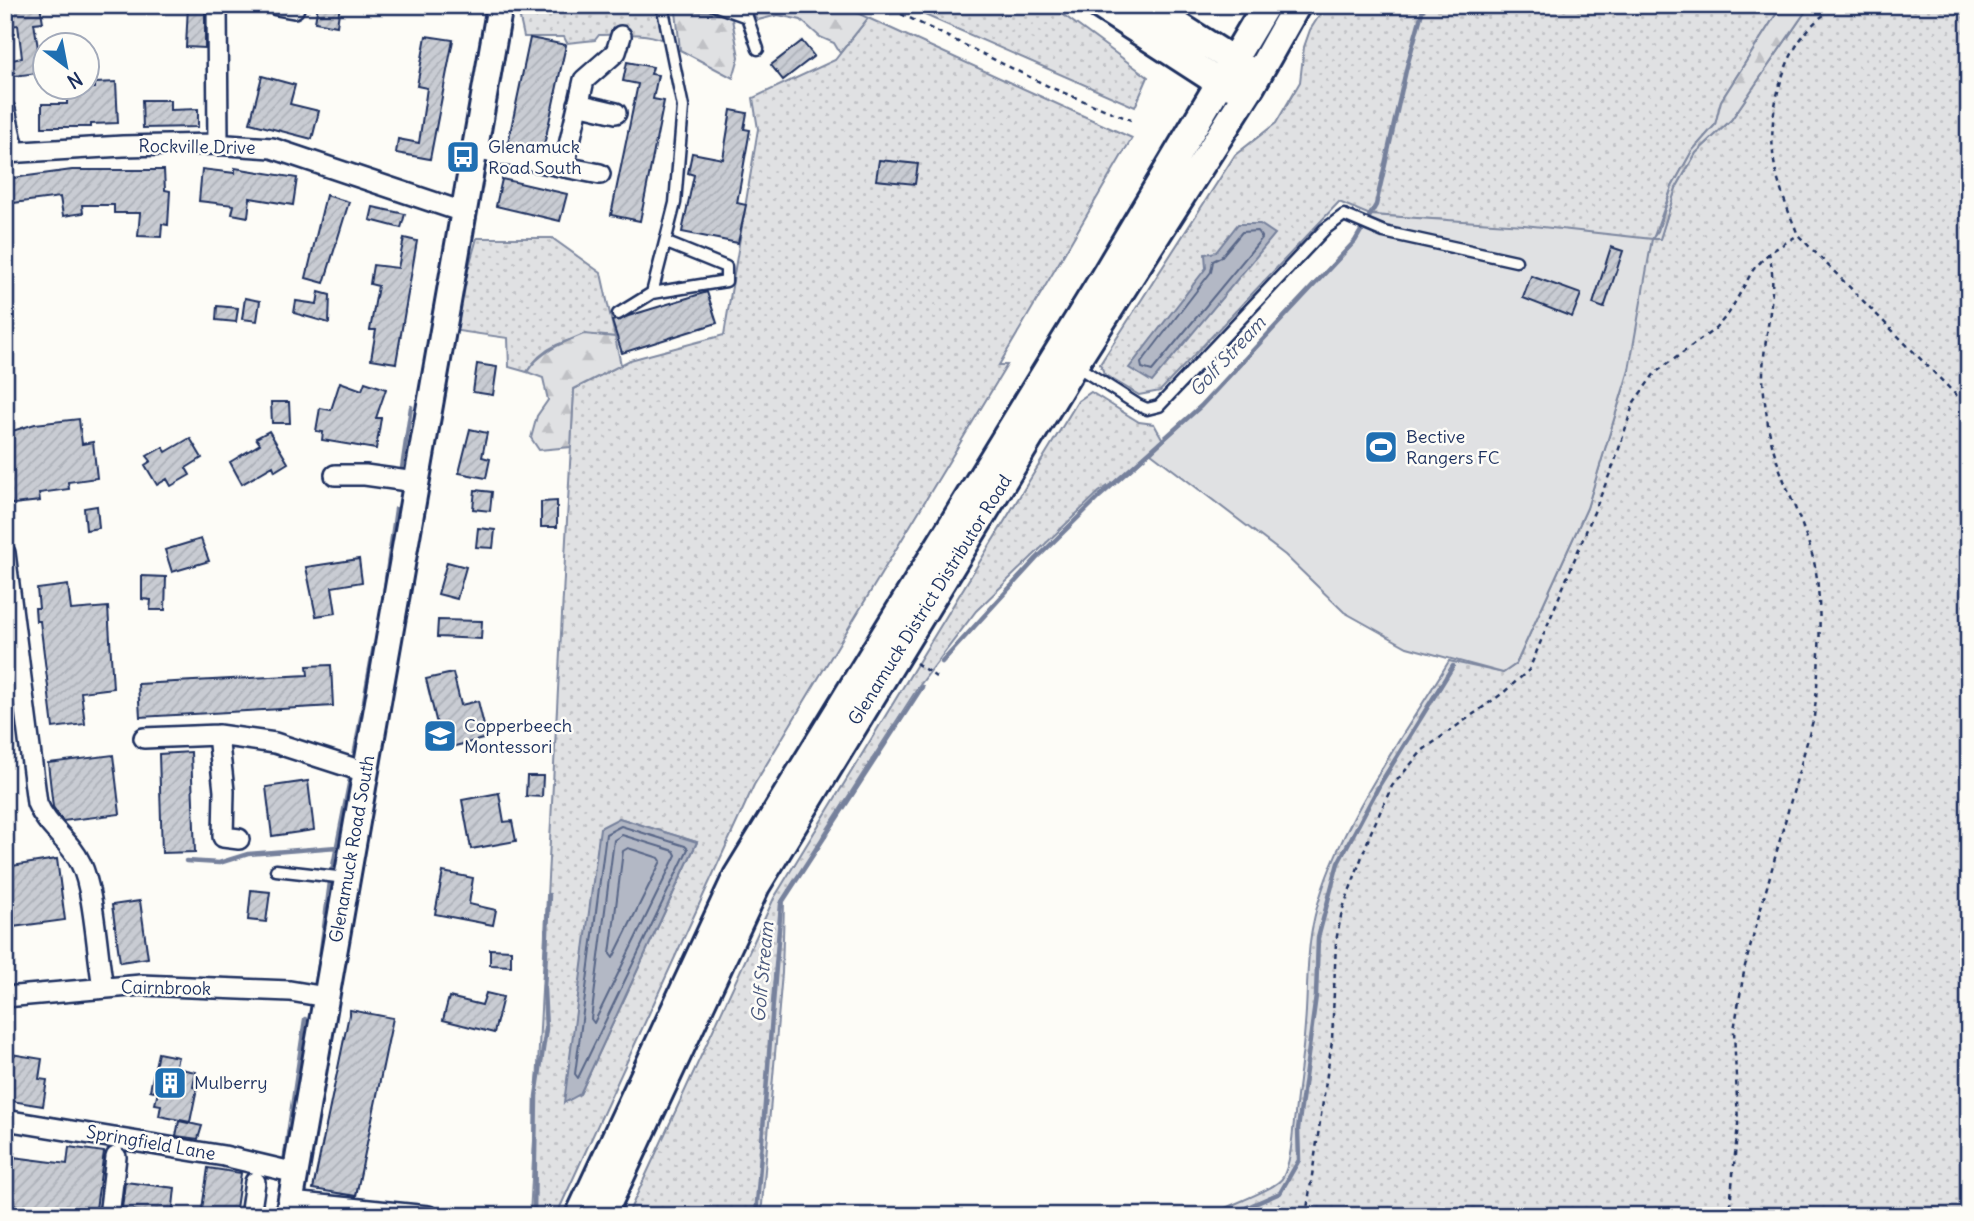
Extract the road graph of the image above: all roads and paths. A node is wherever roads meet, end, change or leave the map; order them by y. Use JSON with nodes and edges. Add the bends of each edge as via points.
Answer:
{"nodes":[{"id":1,"x":217,"y":5,"type":"edge"},
{"id":2,"x":576,"y":5,"type":"edge"},
{"id":3,"x":662,"y":5,"type":"edge"},
{"id":4,"x":714,"y":5,"type":"edge"},
{"id":5,"x":883,"y":5,"type":"edge"},
{"id":6,"x":1099,"y":5,"type":"edge"},
{"id":7,"x":1146,"y":5,"type":"edge"},
{"id":8,"x":1266,"y":5,"type":"edge"},
{"id":9,"x":1297,"y":5,"type":"edge"},
{"id":10,"x":1841,"y":5,"type":"edge"},
{"id":11,"x":1938,"y":5,"type":"edge"},
{"id":12,"x":500,"y":6,"type":"edge"},
{"id":13,"x":1969,"y":17,"type":"edge"},
{"id":14,"x":621,"y":36,"type":"dead end"},
{"id":15,"x":758,"y":50,"type":"dead end"},
{"id":16,"x":1233,"y":58,"type":"junction"},
{"id":17,"x":1219,"y":82,"type":"junction"},
{"id":18,"x":1252,"y":85,"type":"junction"},
{"id":19,"x":578,"y":104,"type":"junction"},
{"id":20,"x":5,"y":110,"type":"edge"},
{"id":21,"x":616,"y":113,"type":"dead end"},
{"id":22,"x":1131,"y":120,"type":"dead end"},
{"id":23,"x":218,"y":145,"type":"junction"},
{"id":24,"x":474,"y":149,"type":"junction"},
{"id":25,"x":10,"y":152,"type":"edge"},
{"id":26,"x":564,"y":167,"type":"junction"},
{"id":27,"x":600,"y":174,"type":"dead end"},
{"id":28,"x":463,"y":212,"type":"junction"},
{"id":29,"x":1798,"y":235,"type":"junction"},
{"id":30,"x":667,"y":243,"type":"junction"},
{"id":31,"x":1769,"y":253,"type":"junction"},
{"id":32,"x":1517,"y":261,"type":"dead end"},
{"id":33,"x":652,"y":293,"type":"junction"},
{"id":34,"x":618,"y":314,"type":"dead end"},
{"id":35,"x":1065,"y":360,"type":"junction"},
{"id":36,"x":1969,"y":408,"type":"edge"},
{"id":37,"x":335,"y":475,"type":"dead end"},
{"id":38,"x":415,"y":482,"type":"junction"},
{"id":39,"x":5,"y":553,"type":"edge"},
{"id":40,"x":218,"y":735,"type":"junction"},
{"id":41,"x":145,"y":737,"type":"dead end"},
{"id":42,"x":356,"y":770,"type":"junction"},
{"id":43,"x":239,"y":839,"type":"dead end"},
{"id":44,"x":276,"y":870,"type":"dead end"},
{"id":45,"x":347,"y":878,"type":"junction"},
{"id":46,"x":103,"y":987,"type":"junction"},
{"id":47,"x":5,"y":997,"type":"edge"},
{"id":48,"x":326,"y":997,"type":"junction"},
{"id":49,"x":5,"y":1120,"type":"edge"},
{"id":50,"x":116,"y":1157,"type":"dead end"},
{"id":51,"x":296,"y":1174,"type":"junction"},
{"id":52,"x":255,"y":1182,"type":"dead end"},
{"id":53,"x":289,"y":1209,"type":"edge"},
{"id":54,"x":394,"y":1214,"type":"edge"},
{"id":55,"x":109,"y":1216,"type":"edge"},
{"id":56,"x":250,"y":1216,"type":"edge"},
{"id":57,"x":428,"y":1216,"type":"edge"},
{"id":58,"x":579,"y":1216,"type":"edge"},
{"id":59,"x":602,"y":1216,"type":"edge"},
{"id":60,"x":1306,"y":1216,"type":"edge"},
{"id":61,"x":1729,"y":1216,"type":"edge"}],
"edges":[{"from":1,"to":23,"type":"street"},
{"from":2,"to":12,"type":"lane"},
{"from":3,"to":30,"type":"lane","via":[[684,107]]},
{"from":4,"to":15,"type":"lane","via":[[747,17]]},
{"from":5,"to":22,"type":"path","via":[[1052,88]]},
{"from":6,"to":17,"type":"main road"},
{"from":7,"to":16,"type":"main road"},
{"from":8,"to":16,"type":"main road","name":"Glenamuck District Distributor Road"},
{"from":9,"to":18,"type":"main road","name":"Glenamuck District Distributor Road"},
{"from":10,"to":29,"type":"path","via":[[1828,11],[1792,51],[1775,102],[1772,154]]},
{"from":11,"to":13,"type":"path"},
{"from":12,"to":24,"type":"street","name":"Glenamuck Road South"},
{"from":14,"to":19,"type":"street","via":[[616,52],[584,80]]},
{"from":16,"to":17,"type":"main road","name":"Glenamuck District Distributor Road"},
{"from":16,"to":18,"type":"main road","via":[[1247,69]]},
{"from":17,"to":18,"type":"main road","via":[[1235,87]]},
{"from":17,"to":35,"type":"main road","name":"Glenamuck District Distributor Road"},
{"from":18,"to":35,"type":"main road","name":"Glenamuck District Distributor Road"},
{"from":19,"to":21,"type":"street"},
{"from":19,"to":26,"type":"street"},
{"from":20,"to":25,"type":"street"},
{"from":23,"to":25,"type":"street","name":"Rockville Drive"},
{"from":23,"to":28,"type":"street","name":"Rockville Drive","via":[[272,148]]},
{"from":24,"to":26,"type":"street"},
{"from":24,"to":28,"type":"street","name":"Glenamuck Road South"},
{"from":26,"to":27,"type":"street"},
{"from":28,"to":38,"type":"street","name":"Glenamuck Road South"},
{"from":29,"to":31,"type":"path"},
{"from":29,"to":36,"type":"path"},
{"from":30,"to":33,"type":"lane"},
{"from":30,"to":33,"type":"lane","via":[[726,267],[726,281]]},
{"from":31,"to":60,"type":"path","via":[[1715,329],[1655,373],[1634,402],[1615,461],[1529,670],[1423,750],[1392,786],[1342,911],[1336,941],[1332,1041]]},
{"from":31,"to":61,"type":"path","via":[[1772,276],[1763,375],[1767,416],[1773,457],[1813,559],[1817,692],[1745,966],[1734,1030],[1738,1124]]},
{"from":32,"to":35,"type":"lane","via":[[1372,226],[1345,215],[1325,229],[1159,406],[1147,409],[1138,405]]},
{"from":33,"to":34,"type":"lane"},
{"from":35,"to":58,"type":"main road","name":"Glenamuck District Distributor Road","via":[[737,876]]},
{"from":35,"to":59,"type":"main road","name":"Glenamuck District Distributor Road","via":[[756,886]]},
{"from":37,"to":38,"type":"street"},
{"from":38,"to":42,"type":"street","name":"Glenamuck Road South"},
{"from":39,"to":46,"type":"street","via":[[37,803],[44,820],[81,864]]},
{"from":40,"to":41,"type":"street"},
{"from":40,"to":42,"type":"street","via":[[275,743]]},
{"from":40,"to":43,"type":"street","via":[[223,837]]},
{"from":42,"to":45,"type":"street","name":"Glenamuck Road South"},
{"from":44,"to":45,"type":"lane"},
{"from":45,"to":48,"type":"street","name":"Glenamuck Road South"},
{"from":46,"to":47,"type":"street","name":"Cairnbrook"},
{"from":46,"to":48,"type":"street","name":"Cairnbrook","via":[[290,991]]},
{"from":48,"to":51,"type":"street","name":"Glenamuck Road South"},
{"from":49,"to":51,"type":"street","name":"Springfield Lane","via":[[211,1154]]},
{"from":50,"to":55,"type":"street"},
{"from":51,"to":53,"type":"street","name":"Glenamuck Road South"},
{"from":52,"to":56,"type":"street"},
{"from":53,"to":54,"type":"street"},
{"from":54,"to":57,"type":"street"}]}
